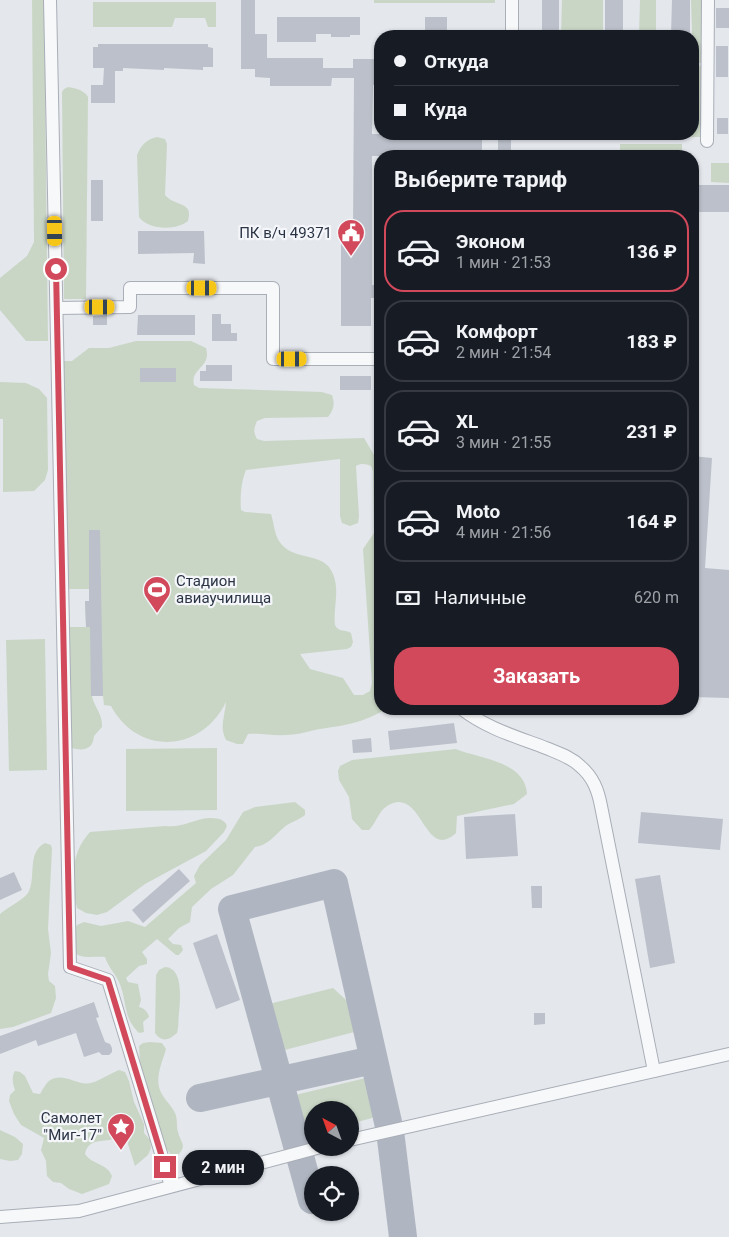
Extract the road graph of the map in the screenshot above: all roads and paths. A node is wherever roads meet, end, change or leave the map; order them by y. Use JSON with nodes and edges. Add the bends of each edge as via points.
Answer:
{"nodes":[{"id":1,"x":50,"y":0,"type":"edge"},
{"id":2,"x":512,"y":0,"type":"edge"},
{"id":3,"x":708,"y":0,"type":"edge"},
{"id":4,"x":512,"y":30,"type":"edge"},
{"id":5,"x":707,"y":141,"type":"dead end"},
{"id":6,"x":57,"y":308,"type":"junction"},
{"id":7,"x":374,"y":359,"type":"edge"},
{"id":8,"x":470,"y":715,"type":"edge"},
{"id":9,"x":729,"y":1054,"type":"edge"},
{"id":10,"x":654,"y":1071,"type":"junction"},
{"id":11,"x":359,"y":1138,"type":"edge"},
{"id":12,"x":304,"y":1151,"type":"edge"},
{"id":13,"x":171,"y":1186,"type":"junction"},
{"id":14,"x":0,"y":1217,"type":"edge"}],
"edges":[{"from":1,"to":6,"type":"street"},
{"from":2,"to":4,"type":"street"},
{"from":3,"to":5,"type":"street"},
{"from":6,"to":7,"type":"street","via":[[130,307],[130,288],[273,288],[273,359]]},
{"from":6,"to":13,"type":"street","via":[[70,967],[108,980]]},
{"from":8,"to":10,"type":"street","via":[[575,762],[595,784]]},
{"from":9,"to":10,"type":"street"},
{"from":10,"to":11,"type":"street"},
{"from":12,"to":13,"type":"street"},
{"from":13,"to":14,"type":"street","via":[[79,1211]]}]}
